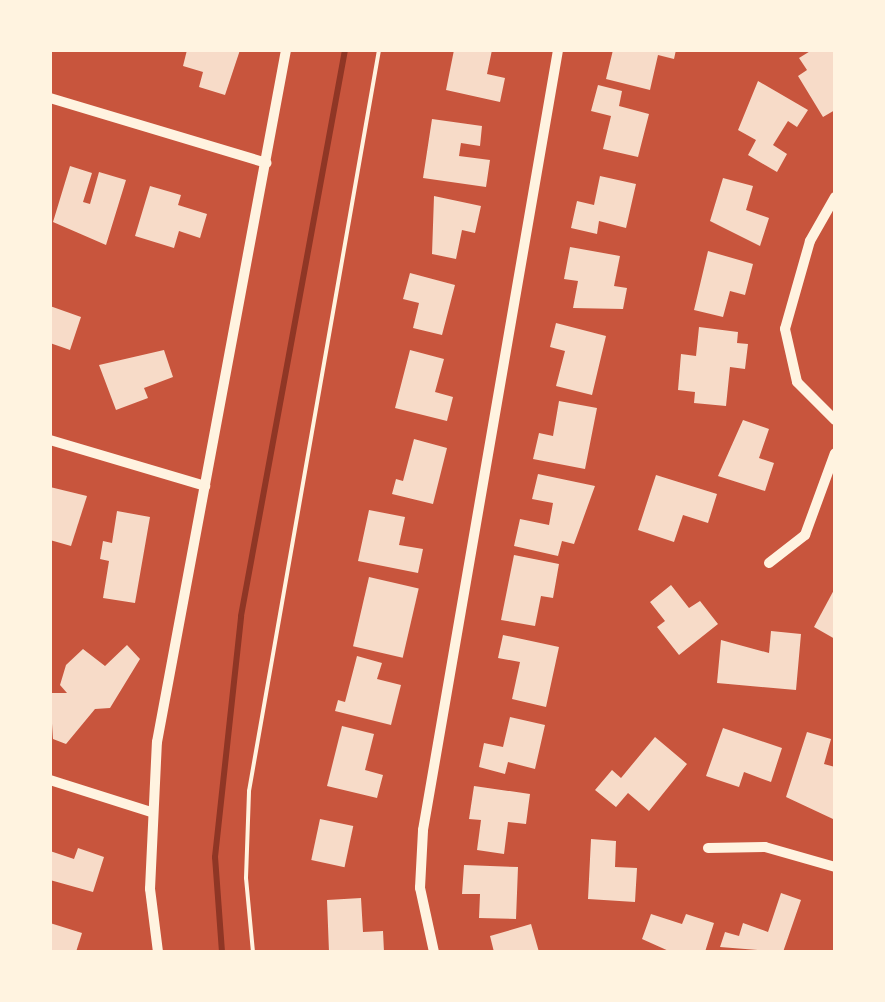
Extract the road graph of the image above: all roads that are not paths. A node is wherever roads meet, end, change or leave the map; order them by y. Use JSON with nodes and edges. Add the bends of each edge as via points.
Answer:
{"nodes":[{"id":1,"x":286,"y":50,"type":"edge"},
{"id":2,"x":558,"y":50,"type":"edge"},
{"id":3,"x":50,"y":98,"type":"edge"},
{"id":4,"x":266,"y":164,"type":"junction"},
{"id":5,"x":835,"y":197,"type":"edge"},
{"id":6,"x":835,"y":420,"type":"edge"},
{"id":7,"x":50,"y":440,"type":"edge"},
{"id":8,"x":835,"y":453,"type":"edge"},
{"id":9,"x":205,"y":486,"type":"junction"},
{"id":10,"x":769,"y":564,"type":"dead end"},
{"id":11,"x":50,"y":780,"type":"edge"},
{"id":12,"x":151,"y":812,"type":"junction"},
{"id":13,"x":708,"y":848,"type":"dead end"},
{"id":14,"x":835,"y":867,"type":"edge"},
{"id":15,"x":158,"y":952,"type":"edge"},
{"id":16,"x":434,"y":952,"type":"edge"}],
"edges":[{"from":1,"to":4,"type":"street"},
{"from":2,"to":16,"type":"street","via":[[426,810],[420,874]]},
{"from":3,"to":4,"type":"street"},
{"from":4,"to":9,"type":"street"},
{"from":5,"to":6,"type":"street","via":[[801,264],[786,328],[797,382]]},
{"from":7,"to":9,"type":"street"},
{"from":8,"to":10,"type":"street","via":[[804,535]]},
{"from":9,"to":12,"type":"street"},
{"from":11,"to":12,"type":"street"},
{"from":12,"to":15,"type":"street"},
{"from":13,"to":14,"type":"street","via":[[765,847]]}]}
